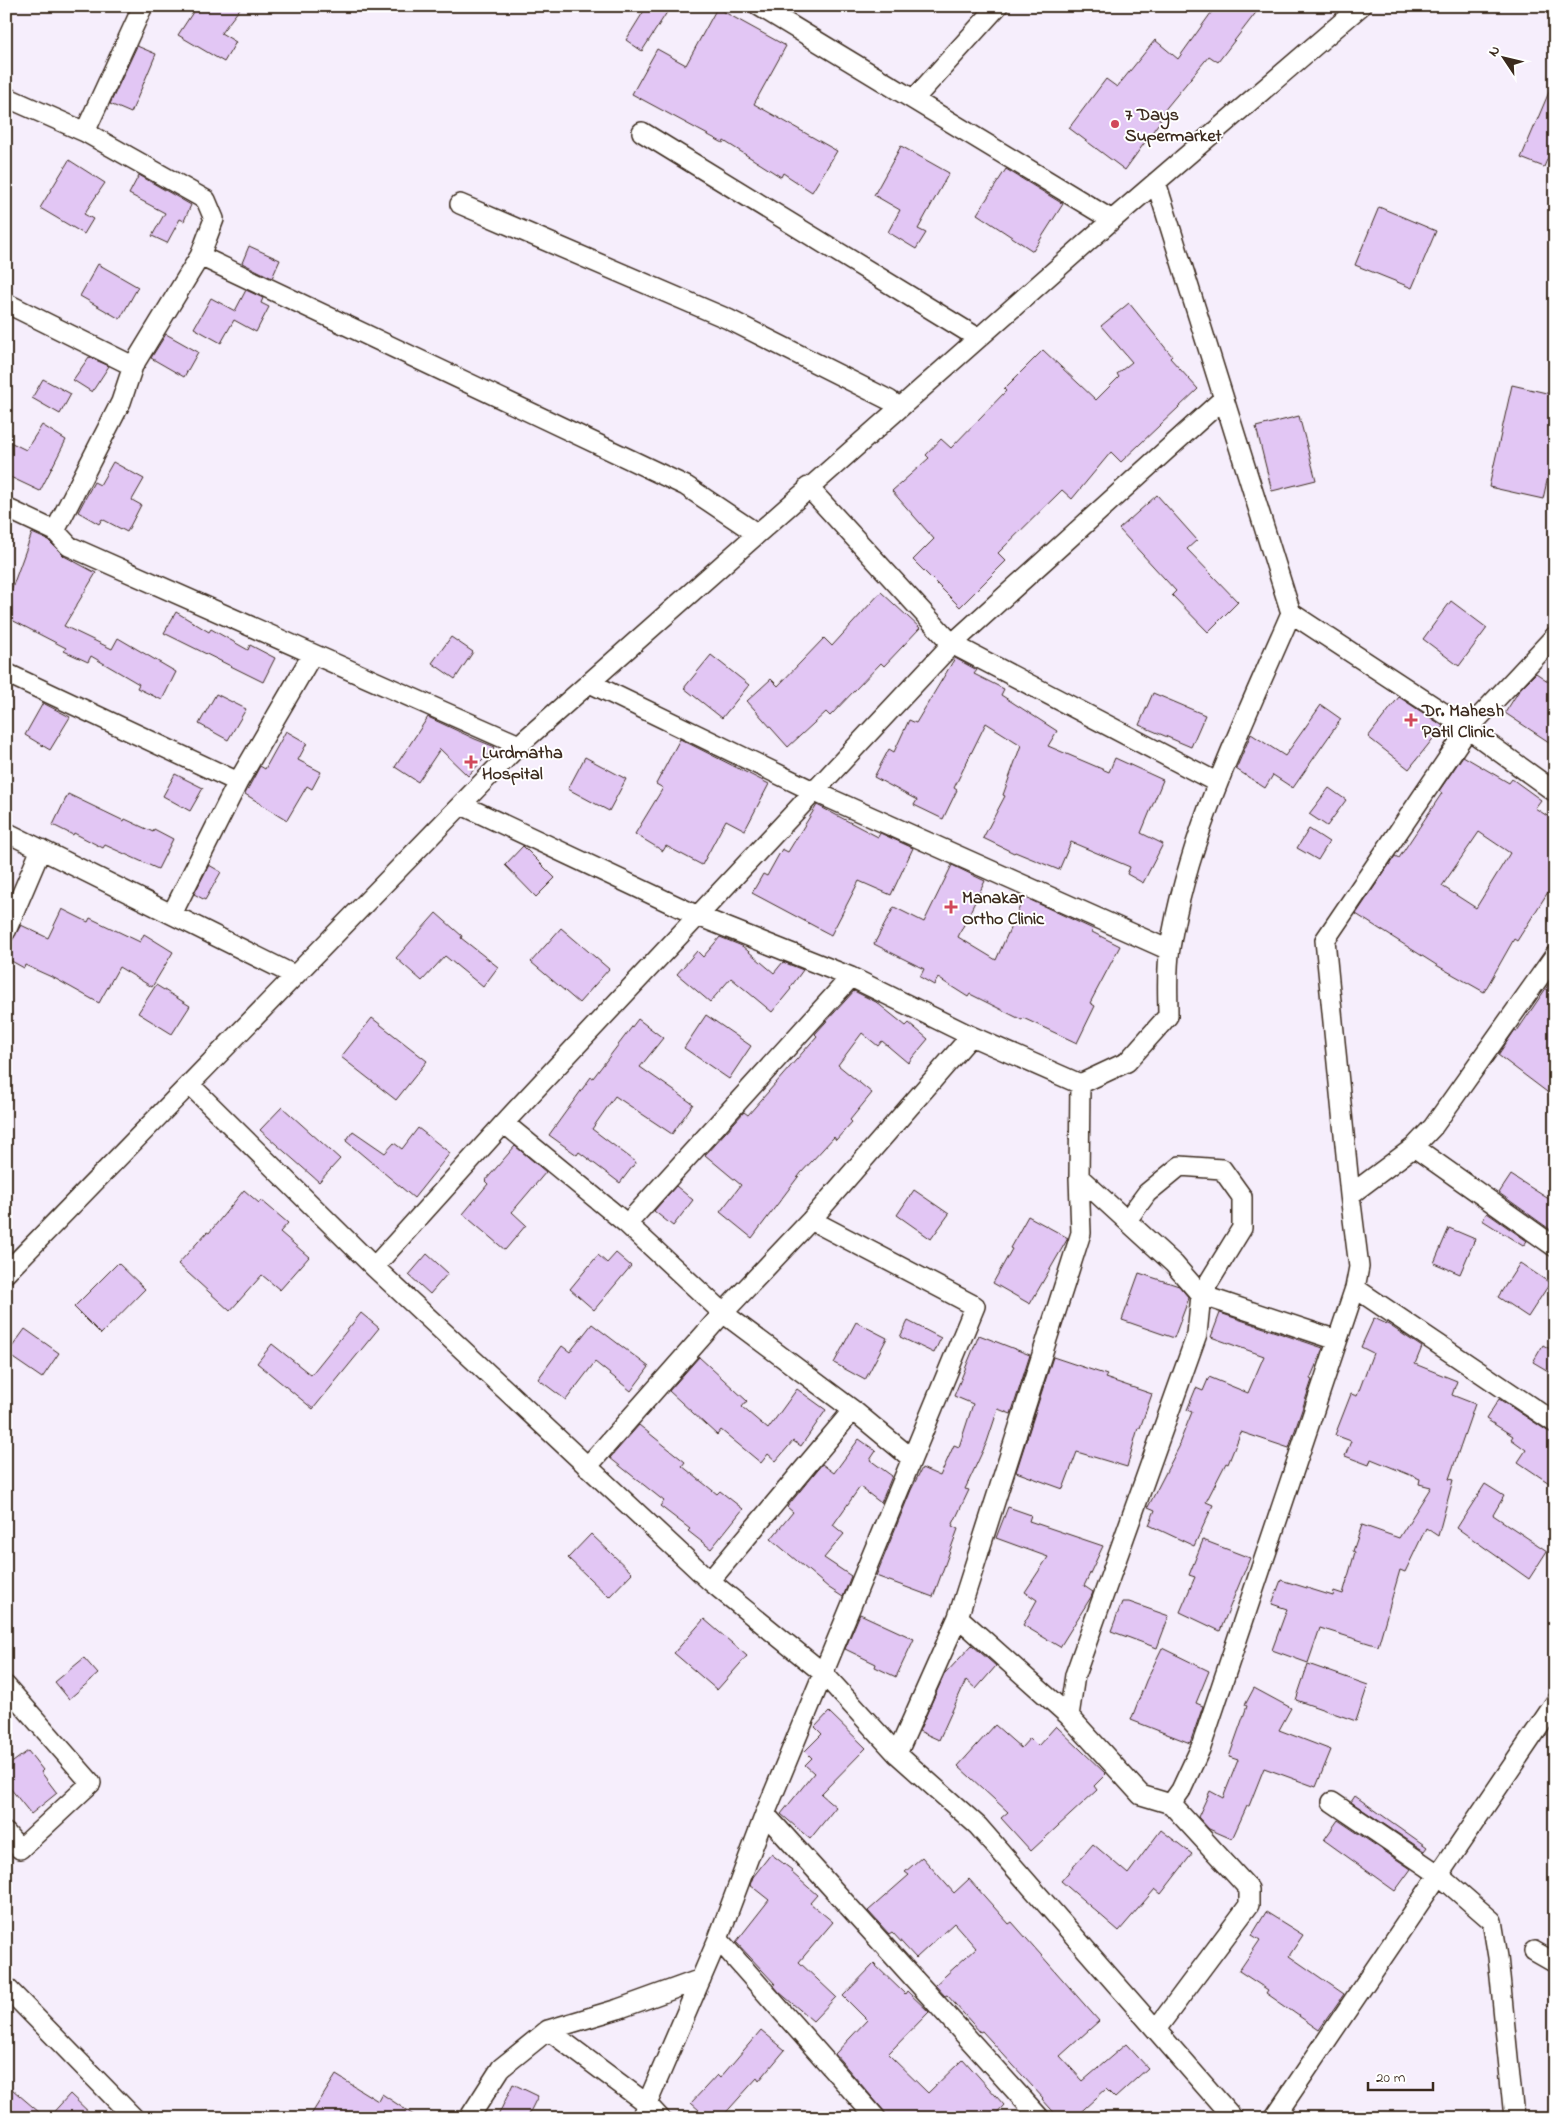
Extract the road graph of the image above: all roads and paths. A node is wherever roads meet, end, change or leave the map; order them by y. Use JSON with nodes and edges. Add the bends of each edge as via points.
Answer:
{"nodes":[{"id":1,"x":143,"y":6,"type":"edge"},
{"id":2,"x":759,"y":6,"type":"edge"},
{"id":3,"x":998,"y":6,"type":"edge"},
{"id":4,"x":1361,"y":6,"type":"edge"},
{"id":5,"x":6,"y":98,"type":"edge"},
{"id":6,"x":914,"y":99,"type":"junction"},
{"id":7,"x":85,"y":132,"type":"junction"},
{"id":8,"x":642,"y":132,"type":"dead end"},
{"id":9,"x":1156,"y":182,"type":"junction"},
{"id":10,"x":460,"y":204,"type":"dead end"},
{"id":11,"x":1112,"y":220,"type":"junction"},
{"id":12,"x":200,"y":256,"type":"junction"},
{"id":13,"x":6,"y":303,"type":"edge"},
{"id":14,"x":978,"y":338,"type":"junction"},
{"id":15,"x":133,"y":366,"type":"junction"},
{"id":16,"x":1223,"y":399,"type":"junction"},
{"id":17,"x":899,"y":407,"type":"junction"},
{"id":18,"x":808,"y":487,"type":"junction"},
{"id":19,"x":6,"y":508,"type":"edge"},
{"id":20,"x":55,"y":531,"type":"junction"},
{"id":21,"x":756,"y":533,"type":"junction"},
{"id":22,"x":1291,"y":614,"type":"junction"},
{"id":23,"x":1555,"y":636,"type":"edge"},
{"id":24,"x":952,"y":644,"type":"junction"},
{"id":25,"x":312,"y":654,"type":"junction"},
{"id":26,"x":6,"y":673,"type":"edge"},
{"id":27,"x":590,"y":682,"type":"junction"},
{"id":28,"x":1468,"y":729,"type":"junction"},
{"id":29,"x":519,"y":744,"type":"junction"},
{"id":30,"x":238,"y":782,"type":"junction"},
{"id":31,"x":1218,"y":783,"type":"junction"},
{"id":32,"x":813,"y":791,"type":"junction"},
{"id":33,"x":1555,"y":792,"type":"edge"},
{"id":34,"x":462,"y":805,"type":"junction"},
{"id":35,"x":6,"y":832,"type":"edge"},
{"id":36,"x":41,"y":849,"type":"junction"},
{"id":37,"x":172,"y":914,"type":"junction"},
{"id":38,"x":698,"y":916,"type":"junction"},
{"id":39,"x":6,"y":931,"type":"edge"},
{"id":40,"x":1169,"y":950,"type":"junction"},
{"id":41,"x":1555,"y":955,"type":"edge"},
{"id":42,"x":294,"y":975,"type":"junction"},
{"id":43,"x":851,"y":977,"type":"junction"},
{"id":44,"x":971,"y":1036,"type":"junction"},
{"id":45,"x":1080,"y":1084,"type":"junction"},
{"id":46,"x":190,"y":1085,"type":"junction"},
{"id":47,"x":504,"y":1123,"type":"junction"},
{"id":48,"x":1414,"y":1147,"type":"junction"},
{"id":49,"x":1079,"y":1177,"type":"junction"},
{"id":50,"x":1350,"y":1195,"type":"junction"},
{"id":51,"x":811,"y":1220,"type":"junction"},
{"id":52,"x":1127,"y":1220,"type":"junction"},
{"id":53,"x":627,"y":1224,"type":"junction"},
{"id":54,"x":1555,"y":1247,"type":"edge"},
{"id":55,"x":374,"y":1267,"type":"junction"},
{"id":56,"x":6,"y":1273,"type":"edge"},
{"id":57,"x":1355,"y":1288,"type":"junction"},
{"id":58,"x":1201,"y":1295,"type":"junction"},
{"id":59,"x":723,"y":1313,"type":"junction"},
{"id":60,"x":1337,"y":1340,"type":"junction"},
{"id":61,"x":853,"y":1410,"type":"junction"},
{"id":62,"x":1555,"y":1423,"type":"edge"},
{"id":63,"x":912,"y":1458,"type":"junction"},
{"id":64,"x":587,"y":1467,"type":"junction"},
{"id":65,"x":710,"y":1581,"type":"junction"},
{"id":66,"x":958,"y":1617,"type":"junction"},
{"id":67,"x":823,"y":1673,"type":"junction"},
{"id":68,"x":6,"y":1686,"type":"edge"},
{"id":69,"x":1555,"y":1703,"type":"edge"},
{"id":70,"x":1068,"y":1716,"type":"junction"},
{"id":71,"x":897,"y":1754,"type":"junction"},
{"id":72,"x":1332,"y":1802,"type":"dead end"},
{"id":73,"x":1171,"y":1804,"type":"junction"},
{"id":74,"x":765,"y":1814,"type":"junction"},
{"id":75,"x":6,"y":1833,"type":"edge"},
{"id":76,"x":1438,"y":1874,"type":"junction"},
{"id":77,"x":718,"y":1939,"type":"junction"},
{"id":78,"x":1534,"y":1950,"type":"dead end"},
{"id":79,"x":1555,"y":1963,"type":"edge"},
{"id":80,"x":701,"y":1979,"type":"junction"},
{"id":81,"x":6,"y":1987,"type":"edge"},
{"id":82,"x":1156,"y":2028,"type":"junction"},
{"id":83,"x":548,"y":2030,"type":"junction"},
{"id":84,"x":650,"y":2113,"type":"edge"},
{"id":85,"x":134,"y":2118,"type":"edge"},
{"id":86,"x":468,"y":2118,"type":"edge"},
{"id":87,"x":876,"y":2118,"type":"edge"},
{"id":88,"x":1040,"y":2118,"type":"edge"},
{"id":89,"x":1233,"y":2118,"type":"edge"},
{"id":90,"x":1274,"y":2118,"type":"edge"},
{"id":91,"x":1514,"y":2118,"type":"edge"}],
"edges":[{"from":1,"to":7,"type":"street"},
{"from":2,"to":6,"type":"street"},
{"from":3,"to":6,"type":"street"},
{"from":4,"to":9,"type":"street"},
{"from":5,"to":7,"type":"street"},
{"from":6,"to":11,"type":"street"},
{"from":7,"to":12,"type":"street","via":[[206,200],[214,220]]},
{"from":8,"to":14,"type":"street"},
{"from":9,"to":11,"type":"street"},
{"from":9,"to":16,"type":"street"},
{"from":10,"to":17,"type":"street","via":[[728,319]]},
{"from":11,"to":14,"type":"street"},
{"from":12,"to":15,"type":"street"},
{"from":12,"to":21,"type":"street","via":[[686,486]]},
{"from":13,"to":15,"type":"street"},
{"from":14,"to":17,"type":"street"},
{"from":15,"to":20,"type":"street","via":[[121,402]]},
{"from":16,"to":22,"type":"street"},
{"from":16,"to":24,"type":"street"},
{"from":17,"to":18,"type":"street"},
{"from":18,"to":21,"type":"street"},
{"from":18,"to":24,"type":"street"},
{"from":19,"to":20,"type":"street"},
{"from":20,"to":25,"type":"street","via":[[69,546]]},
{"from":21,"to":27,"type":"street"},
{"from":22,"to":28,"type":"street"},
{"from":22,"to":31,"type":"street"},
{"from":23,"to":28,"type":"street"},
{"from":24,"to":31,"type":"street"},
{"from":24,"to":32,"type":"street"},
{"from":25,"to":29,"type":"street"},
{"from":25,"to":30,"type":"street"},
{"from":26,"to":30,"type":"street"},
{"from":27,"to":29,"type":"street"},
{"from":27,"to":32,"type":"street"},
{"from":28,"to":33,"type":"street"},
{"from":28,"to":50,"type":"street","via":[[1325,940]]},
{"from":29,"to":34,"type":"street"},
{"from":30,"to":37,"type":"street"},
{"from":31,"to":40,"type":"street","via":[[1181,890]]},
{"from":32,"to":38,"type":"street"},
{"from":32,"to":40,"type":"street"},
{"from":34,"to":38,"type":"street"},
{"from":34,"to":42,"type":"street"},
{"from":35,"to":36,"type":"street"},
{"from":36,"to":37,"type":"street"},
{"from":36,"to":39,"type":"street"},
{"from":37,"to":42,"type":"street"},
{"from":38,"to":43,"type":"street"},
{"from":38,"to":47,"type":"street"},
{"from":40,"to":45,"type":"street","via":[[1168,1016],[1126,1062]]},
{"from":41,"to":48,"type":"street","via":[[1433,1127]]},
{"from":42,"to":46,"type":"street"},
{"from":43,"to":44,"type":"street"},
{"from":43,"to":53,"type":"street"},
{"from":44,"to":45,"type":"street"},
{"from":44,"to":51,"type":"street"},
{"from":45,"to":49,"type":"street"},
{"from":46,"to":55,"type":"street"},
{"from":46,"to":56,"type":"street"},
{"from":47,"to":53,"type":"street"},
{"from":47,"to":55,"type":"street"},
{"from":48,"to":50,"type":"street"},
{"from":48,"to":54,"type":"street"},
{"from":49,"to":52,"type":"street"},
{"from":49,"to":66,"type":"street","via":[[1081,1233]]},
{"from":50,"to":57,"type":"street","via":[[1359,1267]]},
{"from":51,"to":59,"type":"street"},
{"from":51,"to":63,"type":"street","via":[[976,1306]]},
{"from":52,"to":58,"type":"street","via":[[1174,1264]]},
{"from":52,"to":58,"type":"street","via":[[1147,1192],[1180,1166],[1222,1169],[1242,1197],[1242,1228]]},
{"from":53,"to":59,"type":"street"},
{"from":55,"to":64,"type":"street"},
{"from":57,"to":60,"type":"street"},
{"from":57,"to":62,"type":"street"},
{"from":58,"to":60,"type":"street"},
{"from":58,"to":70,"type":"street","via":[[1196,1334],[1076,1675]]},
{"from":59,"to":61,"type":"street"},
{"from":59,"to":64,"type":"street"},
{"from":60,"to":73,"type":"street","via":[[1201,1747]]},
{"from":61,"to":63,"type":"street"},
{"from":61,"to":65,"type":"street"},
{"from":63,"to":67,"type":"street"},
{"from":64,"to":65,"type":"street"},
{"from":65,"to":67,"type":"street"},
{"from":66,"to":70,"type":"street"},
{"from":66,"to":71,"type":"street"},
{"from":67,"to":71,"type":"street"},
{"from":67,"to":74,"type":"street"},
{"from":68,"to":75,"type":"street","via":[[91,1783],[20,1849]]},
{"from":69,"to":76,"type":"street"},
{"from":70,"to":73,"type":"street","via":[[1141,1795]]},
{"from":71,"to":82,"type":"street","via":[[978,1826]]},
{"from":72,"to":76,"type":"street"},
{"from":73,"to":82,"type":"street","via":[[1249,1889],[1249,1905]]},
{"from":74,"to":77,"type":"street"},
{"from":74,"to":88,"type":"street"},
{"from":76,"to":90,"type":"street"},
{"from":76,"to":91,"type":"street","via":[[1492,1921]]},
{"from":77,"to":80,"type":"street"},
{"from":77,"to":87,"type":"street"},
{"from":78,"to":79,"type":"street"},
{"from":80,"to":83,"type":"street"},
{"from":80,"to":84,"type":"street"},
{"from":81,"to":85,"type":"street"},
{"from":82,"to":89,"type":"street"},
{"from":83,"to":84,"type":"street"},
{"from":83,"to":86,"type":"street","via":[[501,2068]]}]}
